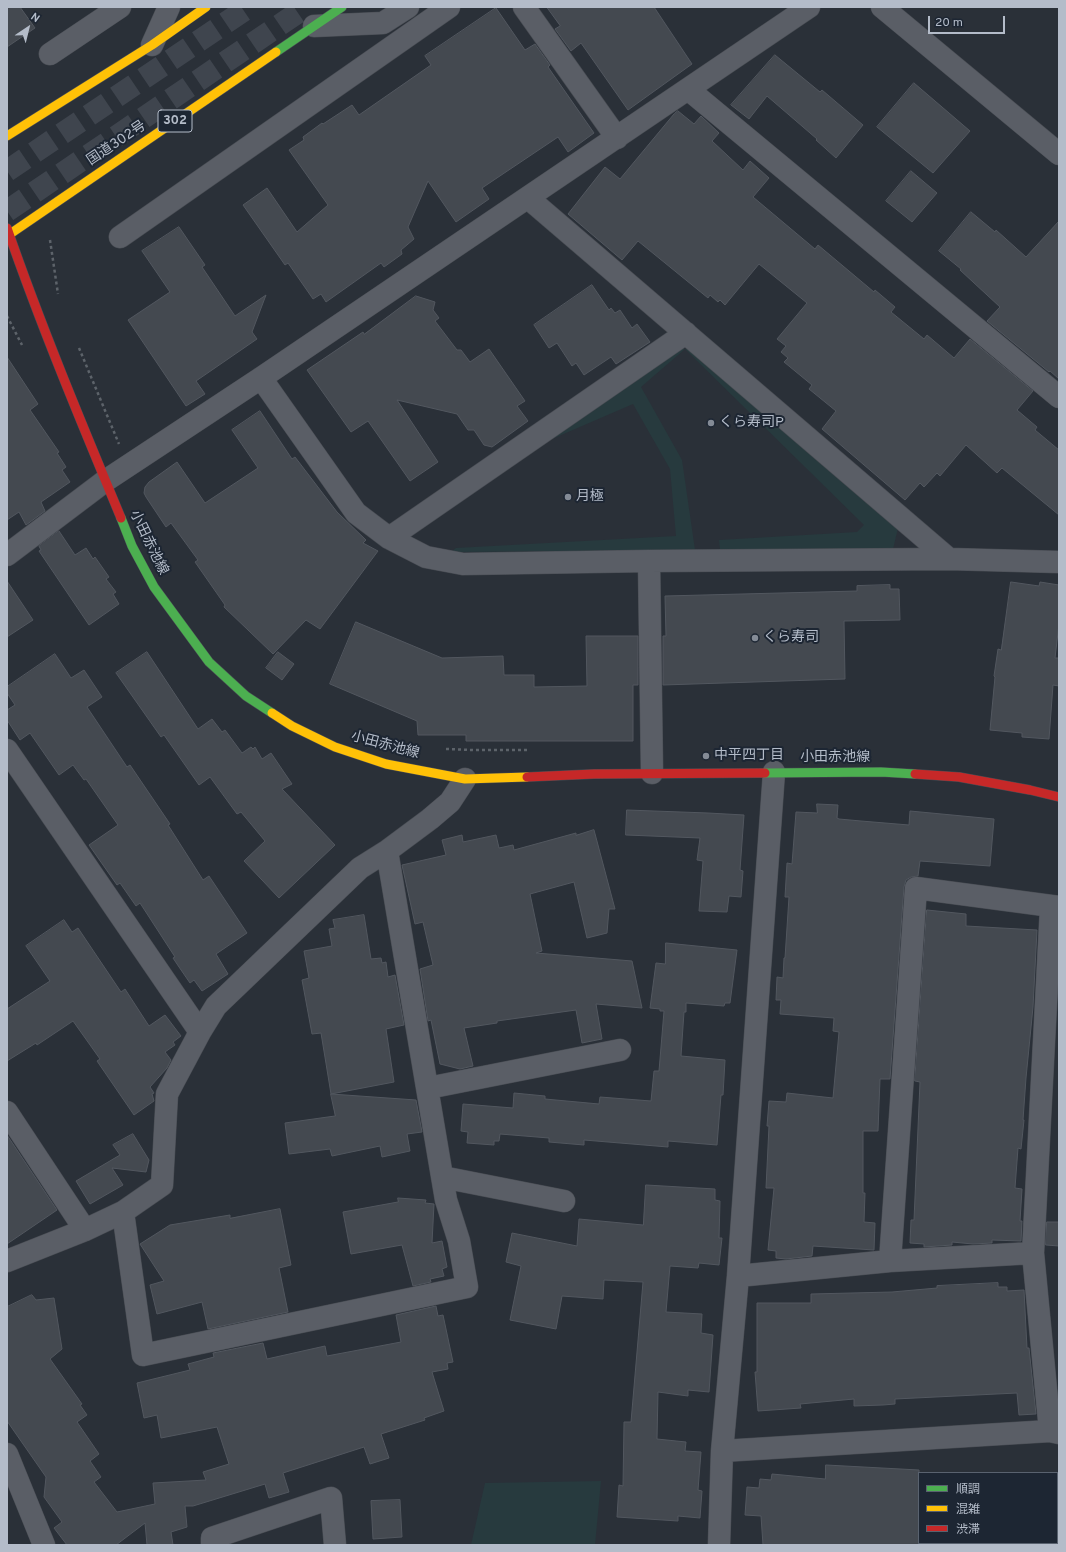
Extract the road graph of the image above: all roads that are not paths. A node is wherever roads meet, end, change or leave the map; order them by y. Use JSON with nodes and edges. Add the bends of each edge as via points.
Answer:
{"nodes":[{"id":1,"x":120,"y":7,"type":"edge"},
{"id":2,"x":169,"y":7,"type":"edge"},
{"id":3,"x":206,"y":7,"type":"edge"},
{"id":4,"x":342,"y":7,"type":"edge"},
{"id":5,"x":408,"y":7,"type":"edge"},
{"id":6,"x":449,"y":7,"type":"edge"},
{"id":7,"x":524,"y":7,"type":"edge"},
{"id":8,"x":809,"y":7,"type":"edge"},
{"id":9,"x":882,"y":7,"type":"edge"},
{"id":10,"x":314,"y":26,"type":"junction"},
{"id":11,"x":152,"y":45,"type":"junction"},
{"id":12,"x":50,"y":54,"type":"dead end"},
{"id":13,"x":689,"y":90,"type":"junction"},
{"id":14,"x":7,"y":136,"type":"edge"},
{"id":15,"x":617,"y":138,"type":"junction"},
{"id":16,"x":1059,"y":154,"type":"edge"},
{"id":17,"x":528,"y":198,"type":"junction"},
{"id":18,"x":8,"y":233,"type":"edge"},
{"id":19,"x":120,"y":237,"type":"dead end"},
{"id":20,"x":686,"y":333,"type":"junction"},
{"id":21,"x":261,"y":378,"type":"junction"},
{"id":22,"x":1059,"y":397,"type":"edge"},
{"id":23,"x":105,"y":481,"type":"junction"},
{"id":24,"x":388,"y":538,"type":"junction"},
{"id":25,"x":7,"y":555,"type":"edge"},
{"id":26,"x":949,"y":558,"type":"junction"},
{"id":27,"x":649,"y":561,"type":"junction"},
{"id":28,"x":1059,"y":562,"type":"edge"},
{"id":29,"x":7,"y":750,"type":"edge"},
{"id":30,"x":774,"y":772,"type":"junction"},
{"id":31,"x":652,"y":773,"type":"junction"},
{"id":32,"x":465,"y":779,"type":"junction"},
{"id":33,"x":1059,"y":796,"type":"edge"},
{"id":34,"x":387,"y":851,"type":"junction"},
{"id":35,"x":1055,"y":907,"type":"edge"},
{"id":36,"x":200,"y":1032,"type":"junction"},
{"id":37,"x":620,"y":1050,"type":"dead end"},
{"id":38,"x":428,"y":1088,"type":"junction"},
{"id":39,"x":7,"y":1112,"type":"edge"},
{"id":40,"x":442,"y":1177,"type":"junction"},
{"id":41,"x":564,"y":1201,"type":"dead end"},
{"id":42,"x":122,"y":1212,"type":"junction"},
{"id":43,"x":86,"y":1230,"type":"junction"},
{"id":44,"x":1033,"y":1253,"type":"junction"},
{"id":45,"x":7,"y":1261,"type":"edge"},
{"id":46,"x":890,"y":1261,"type":"junction"},
{"id":47,"x":738,"y":1276,"type":"junction"},
{"id":48,"x":1054,"y":1432,"type":"edge"},
{"id":49,"x":722,"y":1451,"type":"junction"},
{"id":50,"x":7,"y":1454,"type":"edge"},
{"id":51,"x":44,"y":1545,"type":"edge"},
{"id":52,"x":212,"y":1545,"type":"edge"},
{"id":53,"x":335,"y":1545,"type":"edge"},
{"id":54,"x":719,"y":1545,"type":"edge"}],
"edges":[{"from":1,"to":12,"type":"street"},
{"from":2,"to":11,"type":"street"},
{"from":3,"to":11,"type":"main road"},
{"from":4,"to":10,"type":"main road","name":"国道302号","number":"302"},
{"from":5,"to":10,"type":"street","via":[[383,23]]},
{"from":6,"to":19,"type":"street"},
{"from":7,"to":15,"type":"street"},
{"from":8,"to":13,"type":"street"},
{"from":9,"to":16,"type":"street"},
{"from":10,"to":18,"type":"main road","name":"国道302号","number":"302"},
{"from":11,"to":14,"type":"main road"},
{"from":13,"to":15,"type":"street"},
{"from":13,"to":22,"type":"street"},
{"from":15,"to":17,"type":"street"},
{"from":17,"to":20,"type":"street"},
{"from":17,"to":21,"type":"street"},
{"from":18,"to":23,"type":"main road","name":"小田赤池線"},
{"from":20,"to":24,"type":"street"},
{"from":20,"to":26,"type":"street"},
{"from":21,"to":23,"type":"street"},
{"from":21,"to":24,"type":"street","via":[[356,513]]},
{"from":23,"to":25,"type":"street"},
{"from":23,"to":32,"type":"main road","name":"小田赤池線","via":[[132,546],[154,587],[209,662],[246,696],[292,726],[335,747],[386,764]]},
{"from":24,"to":27,"type":"street","via":[[426,557],[463,564]]},
{"from":26,"to":27,"type":"street"},
{"from":26,"to":28,"type":"street"},
{"from":27,"to":31,"type":"street"},
{"from":29,"to":36,"type":"street"},
{"from":30,"to":31,"type":"main road","name":"小田赤池線"},
{"from":30,"to":33,"type":"main road","name":"小田赤池線","via":[[881,772],[959,777]]},
{"from":30,"to":47,"type":"street"},
{"from":31,"to":32,"type":"main road","name":"小田赤池線"},
{"from":32,"to":34,"type":"street","via":[[450,802]]},
{"from":34,"to":36,"type":"street","via":[[360,868],[216,1006]]},
{"from":34,"to":38,"type":"street"},
{"from":35,"to":44,"type":"street"},
{"from":35,"to":46,"type":"street","via":[[916,888]]},
{"from":36,"to":42,"type":"street","via":[[167,1094],[162,1186]]},
{"from":37,"to":38,"type":"street"},
{"from":38,"to":40,"type":"street"},
{"from":39,"to":43,"type":"street"},
{"from":40,"to":41,"type":"street"},
{"from":40,"to":42,"type":"street","via":[[446,1200],[459,1241],[467,1287],[143,1355]]},
{"from":42,"to":43,"type":"street"},
{"from":43,"to":45,"type":"street"},
{"from":44,"to":46,"type":"street"},
{"from":44,"to":48,"type":"street"},
{"from":46,"to":47,"type":"street"},
{"from":47,"to":49,"type":"street"},
{"from":48,"to":49,"type":"street"},
{"from":49,"to":54,"type":"street"},
{"from":50,"to":51,"type":"street"},
{"from":52,"to":53,"type":"street","via":[[212,1538],[332,1498]]}]}
